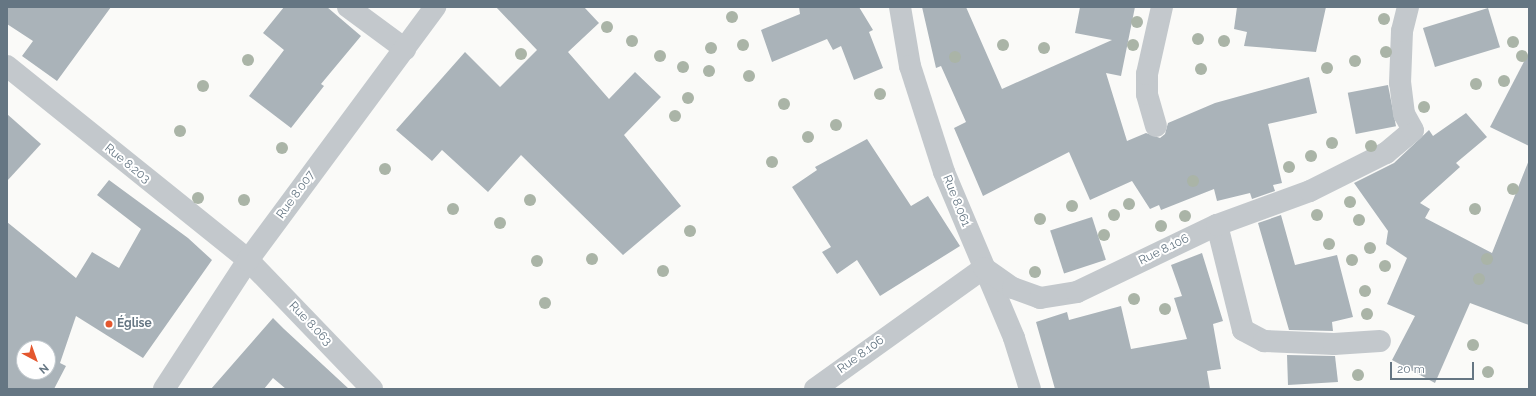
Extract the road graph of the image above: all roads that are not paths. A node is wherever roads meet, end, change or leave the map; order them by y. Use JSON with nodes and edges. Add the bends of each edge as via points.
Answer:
{"nodes":[{"id":1,"x":348,"y":7,"type":"edge"},
{"id":2,"x":435,"y":7,"type":"edge"},
{"id":3,"x":900,"y":7,"type":"edge"},
{"id":4,"x":1162,"y":7,"type":"edge"},
{"id":5,"x":1408,"y":7,"type":"edge"},
{"id":6,"x":405,"y":49,"type":"junction"},
{"id":7,"x":7,"y":66,"type":"edge"},
{"id":8,"x":1156,"y":126,"type":"dead end"},
{"id":9,"x":1217,"y":225,"type":"junction"},
{"id":10,"x":248,"y":260,"type":"junction"},
{"id":11,"x":984,"y":268,"type":"junction"},
{"id":12,"x":1380,"y":341,"type":"dead end"},
{"id":13,"x":164,"y":389,"type":"edge"},
{"id":14,"x":372,"y":389,"type":"edge"},
{"id":15,"x":815,"y":389,"type":"edge"},
{"id":16,"x":1030,"y":389,"type":"edge"}],
"edges":[{"from":1,"to":6,"type":"street"},
{"from":2,"to":6,"type":"street","name":"Rue 8.007"},
{"from":3,"to":11,"type":"street","name":"Rue 8.061","via":[[910,66],[944,172]]},
{"from":4,"to":8,"type":"street","via":[[1147,74],[1146,94]]},
{"from":5,"to":9,"type":"street","name":"Rue 8.106","via":[[1402,31],[1400,83],[1404,114],[1412,134],[1386,153],[1310,191]]},
{"from":6,"to":10,"type":"street","name":"Rue 8.007"},
{"from":7,"to":10,"type":"street","name":"Rue 8.203"},
{"from":9,"to":11,"type":"street","name":"Rue 8.106","via":[[1077,292],[1040,298],[1012,288]]},
{"from":9,"to":12,"type":"street","via":[[1243,330],[1264,341],[1334,344]]},
{"from":10,"to":13,"type":"street","name":"Rue 8.007"},
{"from":10,"to":14,"type":"street","name":"Rue 8.063"},
{"from":11,"to":15,"type":"street","name":"Rue 8.106"},
{"from":11,"to":16,"type":"street","name":"Rue 8.061","via":[[1014,338]]}]}
